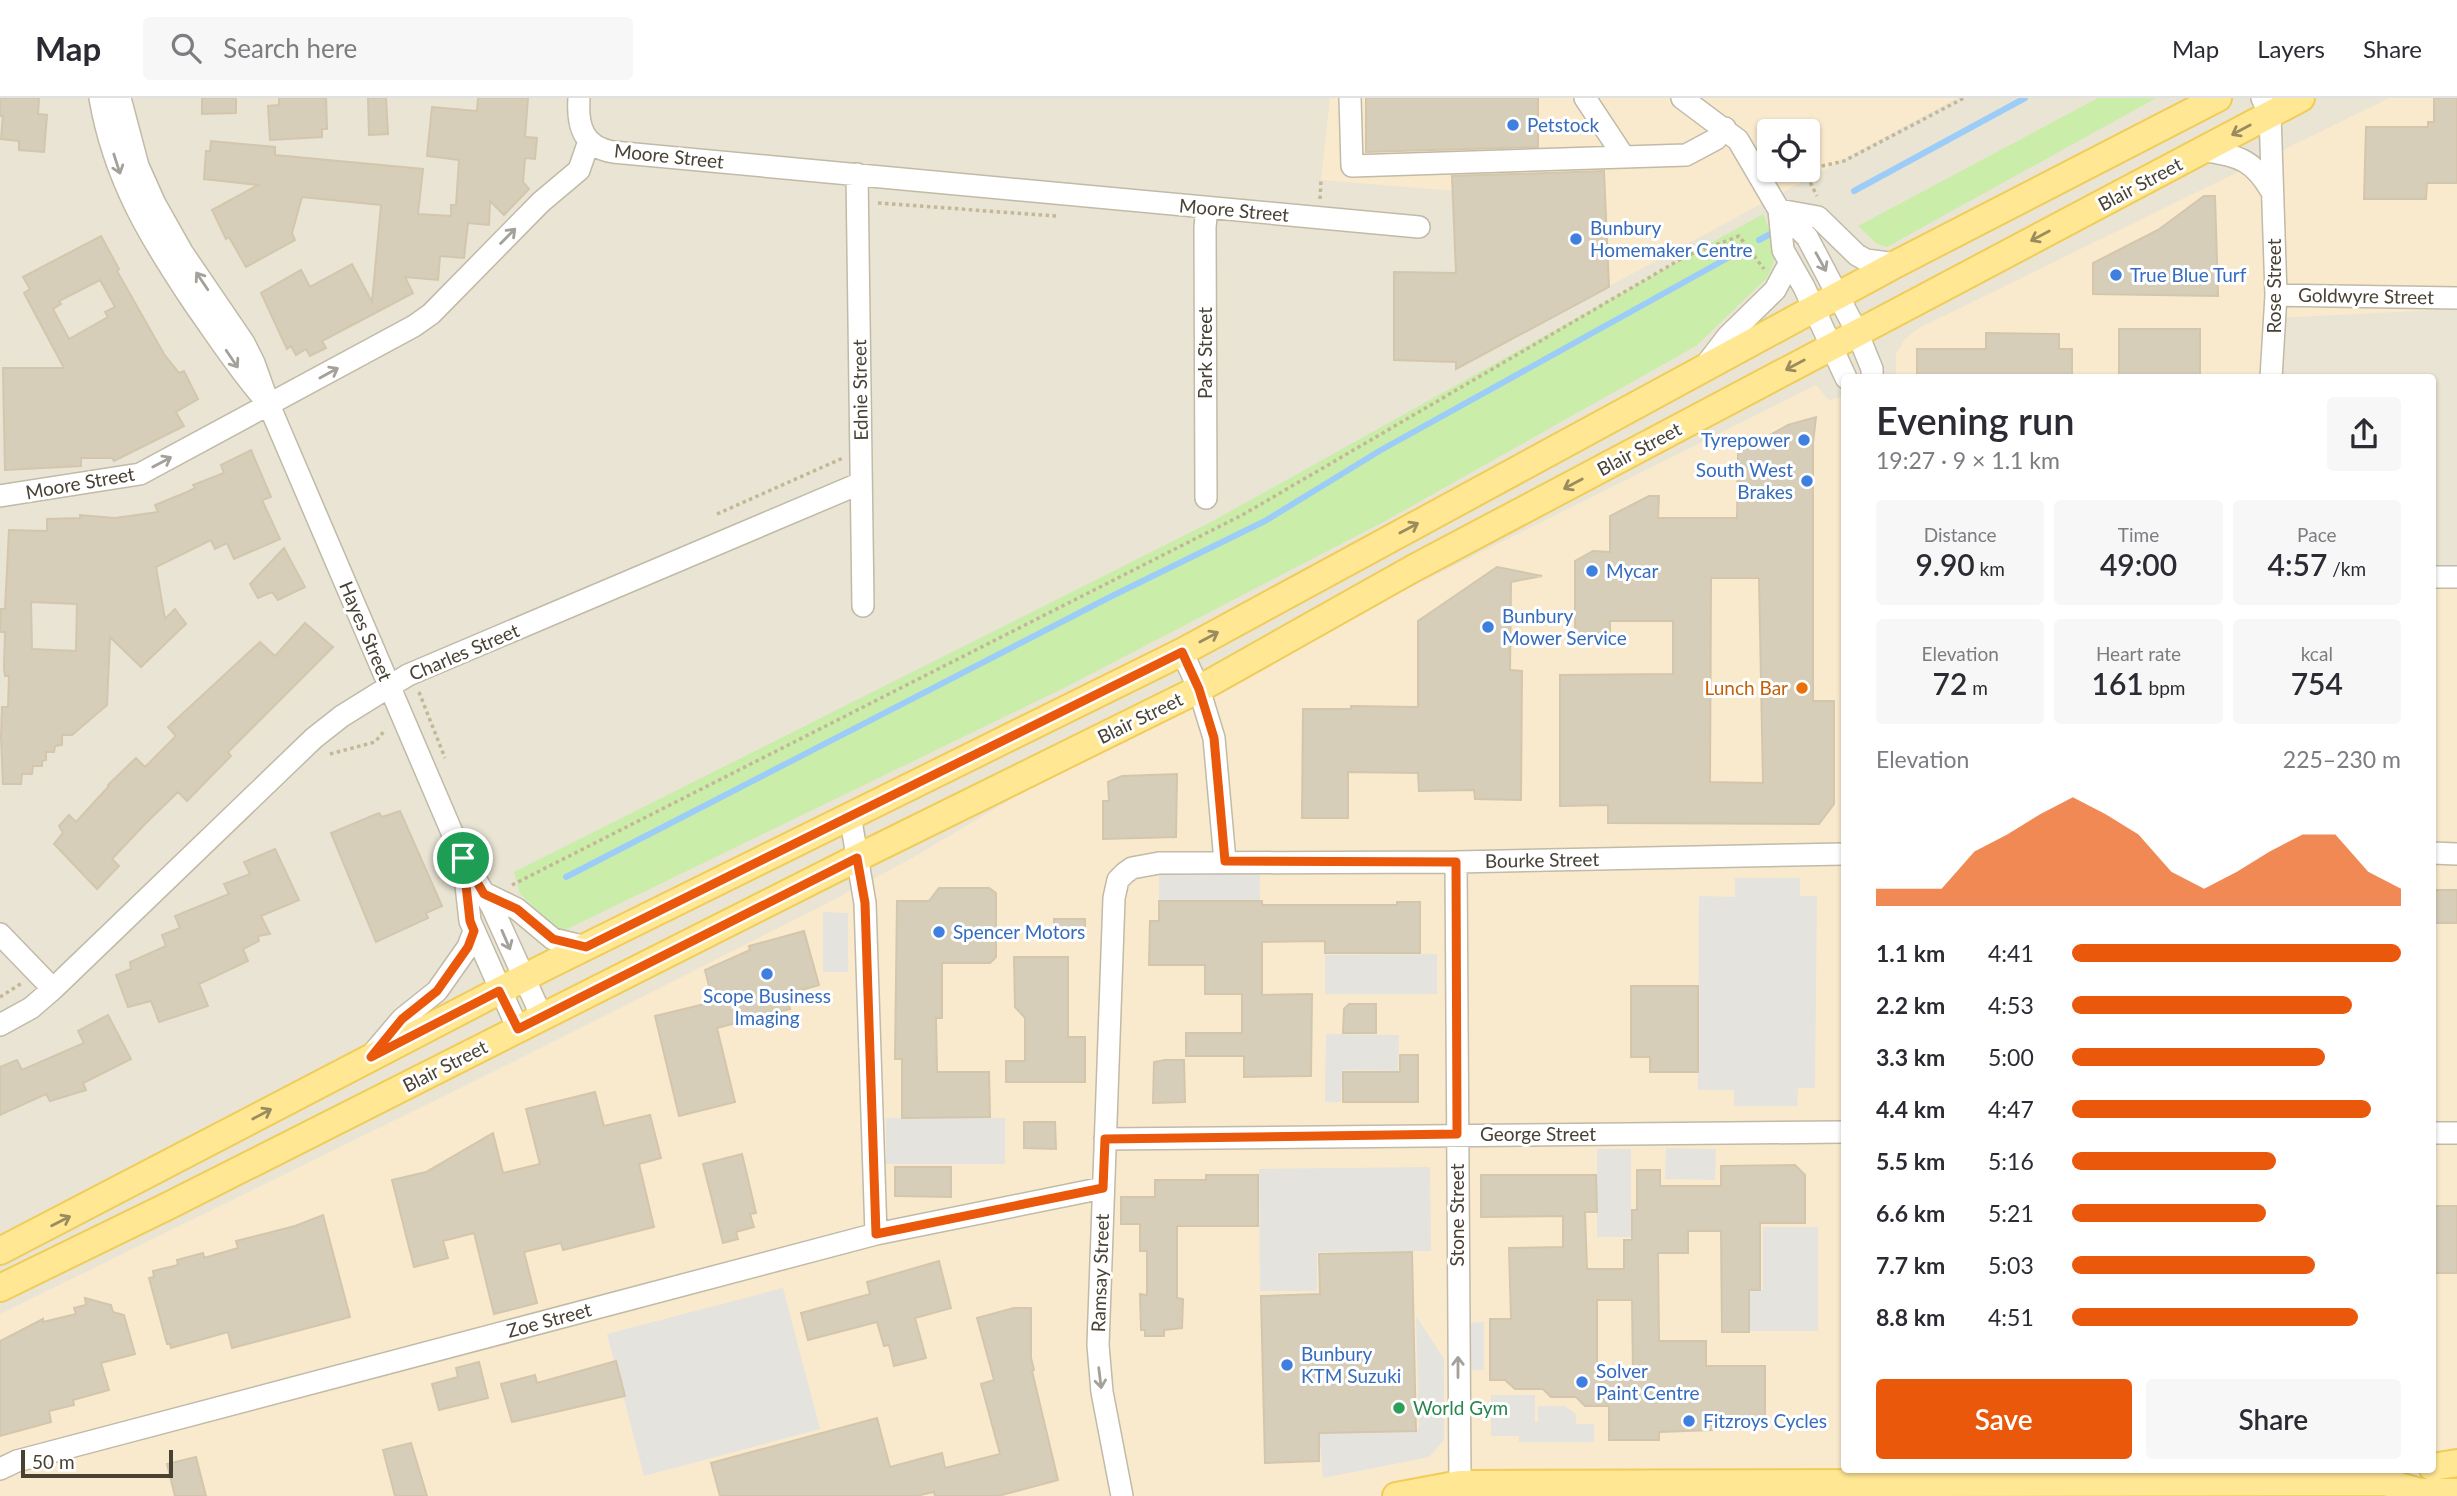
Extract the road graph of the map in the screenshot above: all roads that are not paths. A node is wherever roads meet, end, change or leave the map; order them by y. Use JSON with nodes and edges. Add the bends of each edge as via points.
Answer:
{"nodes":[{"id":1,"x":100,"y":98,"type":"edge"},
{"id":2,"x":120,"y":98,"type":"edge"},
{"id":3,"x":579,"y":98,"type":"edge"},
{"id":4,"x":1350,"y":98,"type":"edge"},
{"id":5,"x":1585,"y":98,"type":"edge"},
{"id":6,"x":1682,"y":98,"type":"edge"},
{"id":7,"x":2218,"y":98,"type":"edge"},
{"id":8,"x":2301,"y":98,"type":"edge"},
{"id":9,"x":2266,"y":106,"type":"edge"},
{"id":10,"x":1725,"y":128,"type":"junction"},
{"id":11,"x":589,"y":141,"type":"junction"},
{"id":12,"x":2204,"y":150,"type":"junction"},
{"id":13,"x":1624,"y":157,"type":"junction"},
{"id":14,"x":857,"y":174,"type":"junction"},
{"id":15,"x":2273,"y":194,"type":"junction"},
{"id":16,"x":1207,"y":208,"type":"junction"},
{"id":17,"x":1779,"y":210,"type":"junction"},
{"id":18,"x":1419,"y":227,"type":"dead end"},
{"id":19,"x":1790,"y":262,"type":"junction"},
{"id":20,"x":1896,"y":264,"type":"junction"},
{"id":21,"x":2276,"y":295,"type":"junction"},
{"id":22,"x":1840,"y":296,"type":"junction"},
{"id":23,"x":2457,"y":298,"type":"edge"},
{"id":24,"x":1815,"y":310,"type":"junction"},
{"id":25,"x":1857,"y":332,"type":"junction"},
{"id":26,"x":1830,"y":346,"type":"junction"},
{"id":27,"x":1702,"y":370,"type":"junction"},
{"id":28,"x":1844,"y":374,"type":"edge"},
{"id":29,"x":1872,"y":374,"type":"edge"},
{"id":30,"x":2271,"y":374,"type":"edge"},
{"id":31,"x":269,"y":405,"type":"junction"},
{"id":32,"x":861,"y":483,"type":"junction"},
{"id":33,"x":0,"y":496,"type":"edge"},
{"id":34,"x":1206,"y":498,"type":"dead end"},
{"id":35,"x":2436,"y":577,"type":"edge"},
{"id":36,"x":2457,"y":577,"type":"edge"},
{"id":37,"x":863,"y":606,"type":"dead end"},
{"id":38,"x":1182,"y":652,"type":"junction"},
{"id":39,"x":389,"y":687,"type":"junction"},
{"id":40,"x":1199,"y":689,"type":"junction"},
{"id":41,"x":849,"y":815,"type":"junction"},
{"id":42,"x":2436,"y":853,"type":"edge"},
{"id":43,"x":2457,"y":853,"type":"edge"},
{"id":44,"x":1841,"y":854,"type":"edge"},
{"id":45,"x":463,"y":858,"type":"junction"},
{"id":46,"x":857,"y":858,"type":"junction"},
{"id":47,"x":1225,"y":861,"type":"junction"},
{"id":48,"x":1456,"y":862,"type":"junction"},
{"id":49,"x":1118,"y":880,"type":"joint"},
{"id":50,"x":484,"y":894,"type":"junction"},
{"id":51,"x":474,"y":931,"type":"junction"},
{"id":52,"x":0,"y":934,"type":"edge"},
{"id":53,"x":586,"y":947,"type":"junction"},
{"id":54,"x":523,"y":979,"type":"junction"},
{"id":55,"x":53,"y":989,"type":"junction"},
{"id":56,"x":499,"y":991,"type":"junction"},
{"id":57,"x":542,"y":1017,"type":"junction"},
{"id":58,"x":0,"y":1025,"type":"edge"},
{"id":59,"x":518,"y":1029,"type":"junction"},
{"id":60,"x":371,"y":1057,"type":"junction"},
{"id":61,"x":1841,"y":1132,"type":"edge"},
{"id":62,"x":2436,"y":1133,"type":"edge"},
{"id":63,"x":2457,"y":1133,"type":"edge"},
{"id":64,"x":1457,"y":1134,"type":"junction"},
{"id":65,"x":1105,"y":1139,"type":"junction"},
{"id":66,"x":1103,"y":1188,"type":"junction"},
{"id":67,"x":876,"y":1234,"type":"junction"},
{"id":68,"x":0,"y":1251,"type":"edge"},
{"id":69,"x":0,"y":1288,"type":"edge"},
{"id":70,"x":2457,"y":1463,"type":"edge"},
{"id":71,"x":2436,"y":1466,"type":"edge"},
{"id":72,"x":0,"y":1469,"type":"edge"},
{"id":73,"x":2408,"y":1473,"type":"edge"},
{"id":74,"x":2258,"y":1476,"type":"edge"},
{"id":75,"x":1850,"y":1477,"type":"edge"},
{"id":76,"x":2024,"y":1477,"type":"edge"},
{"id":77,"x":2385,"y":1482,"type":"junction"},
{"id":78,"x":1460,"y":1485,"type":"junction"},
{"id":79,"x":2058,"y":1489,"type":"edge"},
{"id":80,"x":1694,"y":1490,"type":"edge"},
{"id":81,"x":1770,"y":1490,"type":"edge"},
{"id":82,"x":2457,"y":1492,"type":"edge"},
{"id":83,"x":1122,"y":1496,"type":"edge"},
{"id":84,"x":1396,"y":1496,"type":"edge"}],
"edges":[{"from":1,"to":31,"type":"street","name":"Hayes Street","one_way":true,"via":[[115,161],[139,216],[240,370]]},
{"from":31,"to":2,"type":"street","name":"Hayes Street","one_way":true,"via":[[244,343],[155,204],[135,158]]},
{"from":3,"to":11,"type":"street","via":[[579,122]]},
{"from":4,"to":13,"type":"street","via":[[1352,166]]},
{"from":5,"to":13,"type":"street"},
{"from":6,"to":10,"type":"street"},
{"from":7,"to":20,"type":"main road","name":"Blair Street"},
{"from":8,"to":9,"type":"main road","name":"Blair Street"},
{"from":9,"to":12,"type":"main road","name":"Blair Street","one_way":true},
{"from":9,"to":15,"type":"street","name":"Rose Street"},
{"from":10,"to":13,"type":"street","via":[[1716,139],[1686,155]]},
{"from":10,"to":17,"type":"street","via":[[1738,140]]},
{"from":11,"to":14,"type":"street","name":"Moore Street","via":[[613,152]]},
{"from":31,"to":11,"type":"street","name":"Moore Street","one_way":true,"via":[[431,314],[541,202],[579,170]]},
{"from":12,"to":15,"type":"street","via":[[2239,157],[2259,170]]},
{"from":12,"to":25,"type":"main road","name":"Blair Street","one_way":true},
{"from":14,"to":16,"type":"street","name":"Moore Street"},
{"from":14,"to":32,"type":"street","name":"Ednie Street"},
{"from":15,"to":21,"type":"street","name":"Rose Street"},
{"from":16,"to":18,"type":"street","name":"Moore Street"},
{"from":16,"to":34,"type":"street","name":"Park Street"},
{"from":17,"to":19,"type":"street","via":[[1783,250]]},
{"from":17,"to":20,"type":"street","via":[[1818,217],[1857,255]]},
{"from":17,"to":22,"type":"street","one_way":true,"via":[[1807,237]]},
{"from":19,"to":24,"type":"street"},
{"from":19,"to":27,"type":"street","via":[[1775,290],[1728,336]]},
{"from":20,"to":22,"type":"main road","name":"Blair Street"},
{"from":21,"to":23,"type":"street","name":"Goldwyre Street"},
{"from":21,"to":30,"type":"street","name":"Rose Street"},
{"from":22,"to":24,"type":"main road","name":"Blair Street"},
{"from":22,"to":25,"type":"street"},
{"from":24,"to":26,"type":"street"},
{"from":24,"to":27,"type":"main road","name":"Blair Street"},
{"from":25,"to":26,"type":"main road","name":"Blair Street"},
{"from":25,"to":29,"type":"street"},
{"from":26,"to":28,"type":"street"},
{"from":26,"to":40,"type":"main road","name":"Blair Street","one_way":true,"via":[[1414,568]]},
{"from":38,"to":27,"type":"main road","name":"Blair Street","one_way":true},
{"from":33,"to":31,"type":"street","name":"Moore Street","one_way":true,"via":[[140,474]]},
{"from":31,"to":39,"type":"street","name":"Hayes Street"},
{"from":32,"to":37,"type":"street","name":"Ednie Street"},
{"from":32,"to":39,"type":"street","name":"Charles Street"},
{"from":35,"to":36,"type":"street"},
{"from":38,"to":40,"type":"street"},
{"from":38,"to":41,"type":"main road","name":"Blair Street"},
{"from":39,"to":45,"type":"street","name":"Hayes Street"},
{"from":39,"to":55,"type":"street","name":"Charles Street","via":[[314,738]]},
{"from":40,"to":46,"type":"main road","name":"Blair Street"},
{"from":40,"to":47,"type":"street","via":[[1217,753]]},
{"from":41,"to":46,"type":"street"},
{"from":41,"to":53,"type":"main road","name":"Blair Street"},
{"from":42,"to":43,"type":"street"},
{"from":44,"to":48,"type":"street","name":"Bourke Street"},
{"from":45,"to":50,"type":"street","name":"Hayes Street"},
{"from":45,"to":51,"type":"street","name":"Hayes Street"},
{"from":46,"to":57,"type":"main road","name":"Blair Street"},
{"from":46,"to":67,"type":"street","via":[[865,903]]},
{"from":47,"to":48,"type":"street","name":"Bourke Street"},
{"from":47,"to":49,"type":"street","name":"Bourke Street","via":[[1143,866],[1132,868]]},
{"from":48,"to":64,"type":"street","name":"Stone Street"},
{"from":49,"to":65,"type":"street","name":"Ramsay Street"},
{"from":50,"to":53,"type":"street","via":[[517,909],[553,939]]},
{"from":50,"to":54,"type":"street","name":"Hayes Street","one_way":true},
{"from":51,"to":56,"type":"street","name":"Hayes Street"},
{"from":51,"to":60,"type":"street","via":[[437,991],[402,1019]]},
{"from":52,"to":55,"type":"street"},
{"from":53,"to":54,"type":"main road","name":"Blair Street"},
{"from":54,"to":56,"type":"main road","name":"Blair Street"},
{"from":54,"to":57,"type":"street","name":"Hayes Street"},
{"from":55,"to":58,"type":"street","name":"Charles Street"},
{"from":56,"to":59,"type":"street","name":"Hayes Street"},
{"from":56,"to":60,"type":"main road","name":"Blair Street"},
{"from":57,"to":59,"type":"main road","name":"Blair Street"},
{"from":59,"to":69,"type":"main road","name":"Blair Street"},
{"from":68,"to":60,"type":"main road","name":"Blair Street","one_way":true},
{"from":61,"to":64,"type":"street","name":"George Street"},
{"from":62,"to":63,"type":"street"},
{"from":64,"to":65,"type":"street","name":"George Street"},
{"from":78,"to":64,"type":"street","name":"Stone Street","one_way":true},
{"from":65,"to":66,"type":"street","name":"Ramsay Street"},
{"from":66,"to":67,"type":"street","name":"Zoe Street"},
{"from":66,"to":83,"type":"street","name":"Ramsay Street","one_way":true,"via":[[1098,1367]]},
{"from":67,"to":72,"type":"street","name":"Zoe Street"},
{"from":70,"to":71,"type":"main road"},
{"from":73,"to":77,"type":"main road"},
{"from":74,"to":77,"type":"main road"},
{"from":74,"to":79,"type":"main road"},
{"from":75,"to":76,"type":"main road"},
{"from":75,"to":81,"type":"main road"},
{"from":76,"to":79,"type":"main road"},
{"from":77,"to":82,"type":"main road","via":[[2420,1492]]},
{"from":78,"to":80,"type":"main road"},
{"from":78,"to":84,"type":"main road"},
{"from":80,"to":81,"type":"main road"}]}
